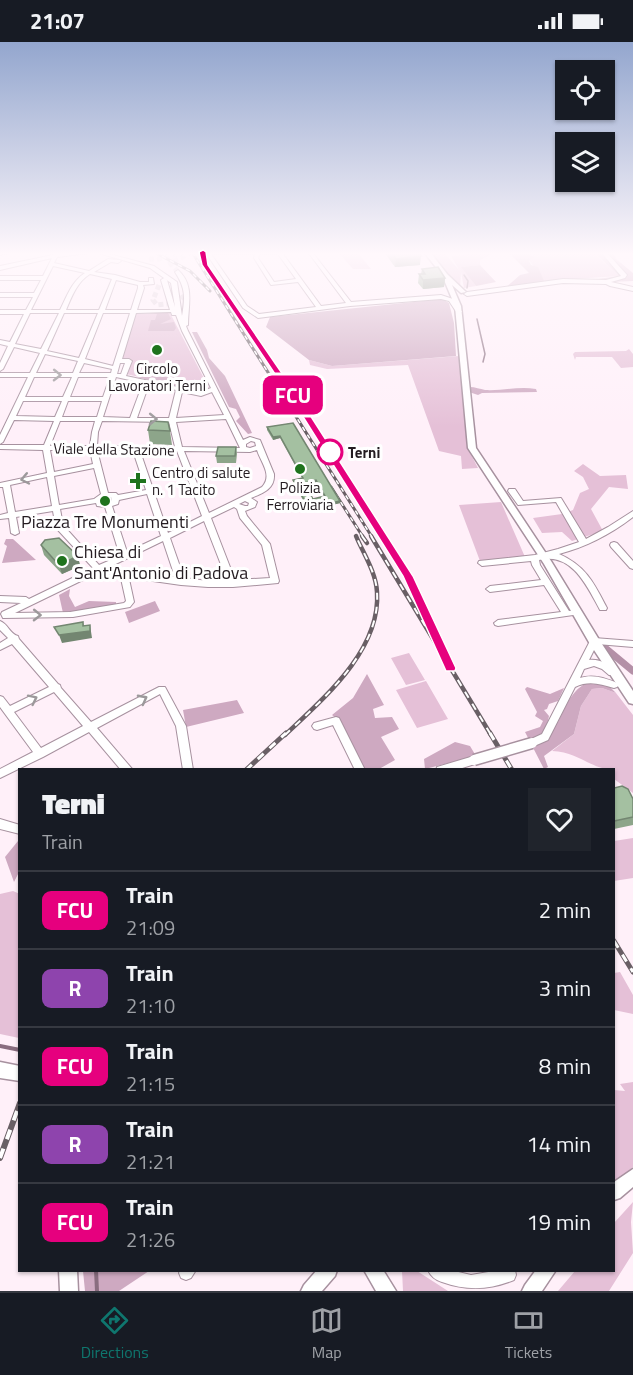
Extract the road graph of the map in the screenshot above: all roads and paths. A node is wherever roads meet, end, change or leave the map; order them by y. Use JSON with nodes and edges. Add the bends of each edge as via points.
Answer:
{"nodes":[{"id":1,"x":172,"y":310,"type":"edge"},
{"id":2,"x":178,"y":310,"type":"edge"},
{"id":3,"x":186,"y":310,"type":"edge"},
{"id":4,"x":250,"y":310,"type":"edge"},
{"id":5,"x":292,"y":310,"type":"edge"},
{"id":6,"x":458,"y":310,"type":"edge"},
{"id":7,"x":29,"y":311,"type":"junction"},
{"id":8,"x":62,"y":311,"type":"junction"},
{"id":9,"x":102,"y":311,"type":"junction"},
{"id":10,"x":134,"y":311,"type":"junction"},
{"id":11,"x":169,"y":311,"type":"dead end"},
{"id":12,"x":0,"y":312,"type":"edge"},
{"id":13,"x":185,"y":331,"type":"junction"},
{"id":14,"x":0,"y":342,"type":"edge"},
{"id":15,"x":12,"y":345,"type":"junction"},
{"id":16,"x":0,"y":352,"type":"edge"},
{"id":17,"x":9,"y":352,"type":"junction"},
{"id":18,"x":44,"y":352,"type":"junction"},
{"id":19,"x":82,"y":360,"type":"junction"},
{"id":20,"x":118,"y":361,"type":"junction"},
{"id":21,"x":0,"y":369,"type":"edge"},
{"id":22,"x":115,"y":371,"type":"junction"},
{"id":23,"x":0,"y":375,"type":"edge"},
{"id":24,"x":32,"y":375,"type":"junction"},
{"id":25,"x":77,"y":375,"type":"junction"},
{"id":26,"x":123,"y":376,"type":"junction"},
{"id":27,"x":147,"y":382,"type":"junction"},
{"id":28,"x":179,"y":389,"type":"junction"},
{"id":29,"x":215,"y":389,"type":"junction"},
{"id":30,"x":201,"y":394,"type":"junction"},
{"id":31,"x":21,"y":399,"type":"junction"},
{"id":32,"x":66,"y":399,"type":"junction"},
{"id":33,"x":106,"y":399,"type":"junction"},
{"id":34,"x":220,"y":399,"type":"junction"},
{"id":35,"x":173,"y":416,"type":"junction"},
{"id":36,"x":228,"y":417,"type":"junction"},
{"id":37,"x":11,"y":418,"type":"junction"},
{"id":38,"x":59,"y":419,"type":"junction"},
{"id":39,"x":99,"y":419,"type":"junction"},
{"id":40,"x":133,"y":419,"type":"junction"},
{"id":41,"x":233,"y":427,"type":"junction"},
{"id":42,"x":2,"y":438,"type":"edge"},
{"id":43,"x":254,"y":439,"type":"junction"},
{"id":44,"x":244,"y":446,"type":"junction"},
{"id":45,"x":0,"y":447,"type":"edge"},
{"id":46,"x":260,"y":447,"type":"junction"},
{"id":47,"x":46,"y":448,"type":"junction"},
{"id":48,"x":93,"y":449,"type":"junction"},
{"id":49,"x":136,"y":449,"type":"junction"},
{"id":50,"x":180,"y":450,"type":"junction"},
{"id":51,"x":229,"y":450,"type":"junction"},
{"id":52,"x":263,"y":458,"type":"junction"},
{"id":53,"x":97,"y":465,"type":"junction"},
{"id":54,"x":49,"y":474,"type":"junction"},
{"id":55,"x":3,"y":484,"type":"edge"},
{"id":56,"x":150,"y":491,"type":"junction"},
{"id":57,"x":512,"y":491,"type":"dead end"},
{"id":58,"x":105,"y":495,"type":"junction"},
{"id":59,"x":116,"y":498,"type":"junction"},
{"id":60,"x":97,"y":501,"type":"junction"},
{"id":61,"x":108,"y":505,"type":"junction"},
{"id":62,"x":239,"y":506,"type":"junction"},
{"id":63,"x":55,"y":509,"type":"junction"},
{"id":64,"x":633,"y":513,"type":"edge"},
{"id":65,"x":0,"y":517,"type":"edge"},
{"id":66,"x":11,"y":517,"type":"junction"},
{"id":67,"x":206,"y":517,"type":"junction"},
{"id":68,"x":15,"y":533,"type":"dead end"},
{"id":69,"x":167,"y":536,"type":"junction"},
{"id":70,"x":583,"y":541,"type":"junction"},
{"id":71,"x":614,"y":545,"type":"dead end"},
{"id":72,"x":543,"y":556,"type":"junction"},
{"id":73,"x":117,"y":559,"type":"junction"},
{"id":74,"x":482,"y":563,"type":"dead end"},
{"id":75,"x":633,"y":566,"type":"edge"},
{"id":76,"x":98,"y":568,"type":"junction"},
{"id":77,"x":124,"y":575,"type":"junction"},
{"id":78,"x":181,"y":582,"type":"junction"},
{"id":79,"x":546,"y":582,"type":"junction"},
{"id":80,"x":233,"y":584,"type":"junction"},
{"id":81,"x":490,"y":589,"type":"dead end"},
{"id":82,"x":34,"y":598,"type":"junction"},
{"id":83,"x":0,"y":599,"type":"edge"},
{"id":84,"x":603,"y":608,"type":"dead end"},
{"id":85,"x":572,"y":613,"type":"junction"},
{"id":86,"x":3,"y":618,"type":"edge"},
{"id":87,"x":498,"y":623,"type":"dead end"},
{"id":88,"x":15,"y":639,"type":"junction"},
{"id":89,"x":594,"y":641,"type":"junction"},
{"id":90,"x":633,"y":644,"type":"edge"},
{"id":91,"x":0,"y":647,"type":"edge"},
{"id":92,"x":601,"y":664,"type":"junction"},
{"id":93,"x":581,"y":667,"type":"junction"},
{"id":94,"x":573,"y":684,"type":"junction"},
{"id":95,"x":618,"y":686,"type":"junction"},
{"id":96,"x":57,"y":687,"type":"junction"},
{"id":97,"x":0,"y":700,"type":"edge"},
{"id":98,"x":633,"y":700,"type":"edge"},
{"id":99,"x":633,"y":709,"type":"edge"},
{"id":100,"x":8,"y":711,"type":"junction"},
{"id":101,"x":92,"y":726,"type":"junction"},
{"id":102,"x":316,"y":726,"type":"dead end"},
{"id":103,"x":40,"y":754,"type":"junction"},
{"id":104,"x":126,"y":768,"type":"edge"},
{"id":105,"x":188,"y":768,"type":"edge"},
{"id":106,"x":359,"y":768,"type":"edge"},
{"id":107,"x":448,"y":768,"type":"edge"},
{"id":108,"x":0,"y":774,"type":"edge"},
{"id":109,"x":0,"y":824,"type":"edge"},
{"id":110,"x":18,"y":829,"type":"edge"},
{"id":111,"x":0,"y":1070,"type":"edge"},
{"id":112,"x":18,"y":1074,"type":"edge"},
{"id":113,"x":633,"y":1177,"type":"edge"},
{"id":114,"x":615,"y":1191,"type":"edge"},
{"id":115,"x":68,"y":1272,"type":"edge"},
{"id":116,"x":327,"y":1272,"type":"edge"},
{"id":117,"x":373,"y":1272,"type":"edge"},
{"id":118,"x":439,"y":1272,"type":"edge"},
{"id":119,"x":546,"y":1272,"type":"edge"},
{"id":120,"x":509,"y":1275,"type":"dead end"},
{"id":121,"x":69,"y":1291,"type":"edge"},
{"id":122,"x":310,"y":1291,"type":"edge"},
{"id":123,"x":387,"y":1291,"type":"edge"},
{"id":124,"x":531,"y":1291,"type":"edge"}],
"edges":[{"from":1,"to":13,"type":"street"},
{"from":2,"to":13,"type":"street"},
{"from":3,"to":13,"type":"street"},
{"from":4,"to":5,"type":"street","via":[[254,315]]},
{"from":6,"to":72,"type":"main road","via":[[472,448]]},
{"from":7,"to":8,"type":"street"},
{"from":7,"to":12,"type":"street"},
{"from":7,"to":15,"type":"street"},
{"from":8,"to":9,"type":"street"},
{"from":8,"to":18,"type":"street"},
{"from":9,"to":10,"type":"street"},
{"from":9,"to":19,"type":"street"},
{"from":10,"to":11,"type":"street"},
{"from":10,"to":20,"type":"street"},
{"from":13,"to":29,"type":"street"},
{"from":14,"to":15,"type":"street"},
{"from":15,"to":17,"type":"street"},
{"from":15,"to":18,"type":"street"},
{"from":16,"to":17,"type":"street"},
{"from":17,"to":21,"type":"street"},
{"from":18,"to":19,"type":"street"},
{"from":18,"to":24,"type":"street"},
{"from":19,"to":22,"type":"street"},
{"from":19,"to":25,"type":"street"},
{"from":20,"to":22,"type":"street"},
{"from":20,"to":26,"type":"street","via":[[129,361]]},
{"from":22,"to":25,"type":"street"},
{"from":22,"to":26,"type":"street"},
{"from":22,"to":33,"type":"street"},
{"from":23,"to":24,"type":"street"},
{"from":24,"to":25,"type":"street","one_way":true},
{"from":24,"to":31,"type":"street"},
{"from":25,"to":32,"type":"street"},
{"from":26,"to":27,"type":"street"},
{"from":27,"to":28,"type":"street"},
{"from":27,"to":40,"type":"street"},
{"from":28,"to":30,"type":"street"},
{"from":28,"to":35,"type":"street"},
{"from":29,"to":30,"type":"street"},
{"from":29,"to":34,"type":"street"},
{"from":30,"to":34,"type":"street"},
{"from":31,"to":32,"type":"street"},
{"from":31,"to":37,"type":"street"},
{"from":32,"to":33,"type":"street"},
{"from":32,"to":38,"type":"street"},
{"from":33,"to":39,"type":"street"},
{"from":34,"to":36,"type":"street"},
{"from":35,"to":36,"type":"street"},
{"from":40,"to":35,"type":"street","one_way":true},
{"from":35,"to":50,"type":"street"},
{"from":36,"to":41,"type":"street"},
{"from":37,"to":38,"type":"street"},
{"from":37,"to":42,"type":"street"},
{"from":38,"to":39,"type":"street"},
{"from":38,"to":47,"type":"street"},
{"from":39,"to":40,"type":"street"},
{"from":39,"to":48,"type":"street"},
{"from":41,"to":43,"type":"street"},
{"from":41,"to":44,"type":"street"},
{"from":43,"to":44,"type":"street","via":[[244,441]]},
{"from":43,"to":46,"type":"street"},
{"from":44,"to":46,"type":"street"},
{"from":44,"to":51,"type":"street","name":"Viale della Stazione"},
{"from":44,"to":51,"type":"street"},
{"from":44,"to":52,"type":"street"},
{"from":45,"to":47,"type":"street","name":"Viale della Stazione"},
{"from":46,"to":52,"type":"street"},
{"from":47,"to":48,"type":"street","name":"Viale della Stazione"},
{"from":47,"to":54,"type":"street"},
{"from":48,"to":49,"type":"street","name":"Viale della Stazione"},
{"from":48,"to":53,"type":"street"},
{"from":49,"to":50,"type":"street","name":"Viale della Stazione"},
{"from":49,"to":56,"type":"street"},
{"from":50,"to":51,"type":"street","name":"Viale della Stazione"},
{"from":50,"to":67,"type":"street"},
{"from":52,"to":62,"type":"street","via":[[272,476],[269,485],[249,500],[251,507]]},
{"from":53,"to":54,"type":"street"},
{"from":53,"to":58,"type":"street"},
{"from":54,"to":55,"type":"street","one_way":true},
{"from":54,"to":63,"type":"street"},
{"from":55,"to":66,"type":"street"},
{"from":56,"to":59,"type":"street"},
{"from":56,"to":69,"type":"street"},
{"from":57,"to":70,"type":"street","via":[[521,503],[558,500]]},
{"from":58,"to":59,"type":"street"},
{"from":58,"to":60,"type":"street"},
{"from":59,"to":61,"type":"street"},
{"from":60,"to":61,"type":"street"},
{"from":60,"to":63,"type":"street"},
{"from":61,"to":73,"type":"street"},
{"from":62,"to":67,"type":"street"},
{"from":62,"to":80,"type":"street","via":[[266,543],[275,581]]},
{"from":63,"to":66,"type":"street"},
{"from":63,"to":76,"type":"street","via":[[59,526]]},
{"from":64,"to":70,"type":"street","via":[[613,529]]},
{"from":65,"to":66,"type":"street"},
{"from":66,"to":68,"type":"street"},
{"from":67,"to":69,"type":"street"},
{"from":67,"to":80,"type":"street"},
{"from":69,"to":73,"type":"street"},
{"from":69,"to":78,"type":"street"},
{"from":70,"to":72,"type":"street"},
{"from":71,"to":75,"type":"street"},
{"from":72,"to":74,"type":"street"},
{"from":72,"to":79,"type":"street","via":[[536,565]]},
{"from":72,"to":84,"type":"street","via":[[571,562],[583,572]]},
{"from":72,"to":85,"type":"main road"},
{"from":73,"to":76,"type":"street"},
{"from":73,"to":77,"type":"street"},
{"from":76,"to":82,"type":"street"},
{"from":77,"to":78,"type":"street"},
{"from":86,"to":77,"type":"street","one_way":true,"via":[[120,608],[129,602]]},
{"from":78,"to":80,"type":"street"},
{"from":79,"to":81,"type":"street"},
{"from":79,"to":85,"type":"street"},
{"from":82,"to":83,"type":"street"},
{"from":82,"to":86,"type":"street"},
{"from":85,"to":87,"type":"street"},
{"from":85,"to":89,"type":"main road"},
{"from":86,"to":88,"type":"street"},
{"from":88,"to":91,"type":"street"},
{"from":88,"to":96,"type":"street"},
{"from":89,"to":90,"type":"street"},
{"from":89,"to":92,"type":"main road"},
{"from":89,"to":93,"type":"street"},
{"from":89,"to":95,"type":"main road"},
{"from":92,"to":93,"type":"street"},
{"from":92,"to":95,"type":"main road"},
{"from":93,"to":94,"type":"street"},
{"from":94,"to":95,"type":"street","via":[[592,679]]},
{"from":94,"to":107,"type":"street","bridge":true,"via":[[545,736]]},
{"from":95,"to":98,"type":"main road"},
{"from":95,"to":99,"type":"main road"},
{"from":100,"to":96,"type":"street","one_way":true},
{"from":96,"to":101,"type":"street"},
{"from":97,"to":100,"type":"street"},
{"from":100,"to":103,"type":"street"},
{"from":101,"to":103,"type":"street"},
{"from":101,"to":104,"type":"street"},
{"from":101,"to":105,"type":"street","one_way":true,"via":[[162,689],[181,726]]},
{"from":102,"to":106,"type":"street","via":[[336,721]]},
{"from":103,"to":108,"type":"street"},
{"from":109,"to":110,"type":"street"},
{"from":111,"to":112,"type":"main road"},
{"from":113,"to":114,"type":"main road"},
{"from":115,"to":121,"type":"main road"},
{"from":116,"to":122,"type":"main road"},
{"from":117,"to":123,"type":"main road"},
{"from":118,"to":120,"type":"street","via":[[457,1281],[477,1283]]},
{"from":119,"to":124,"type":"main road"}]}
